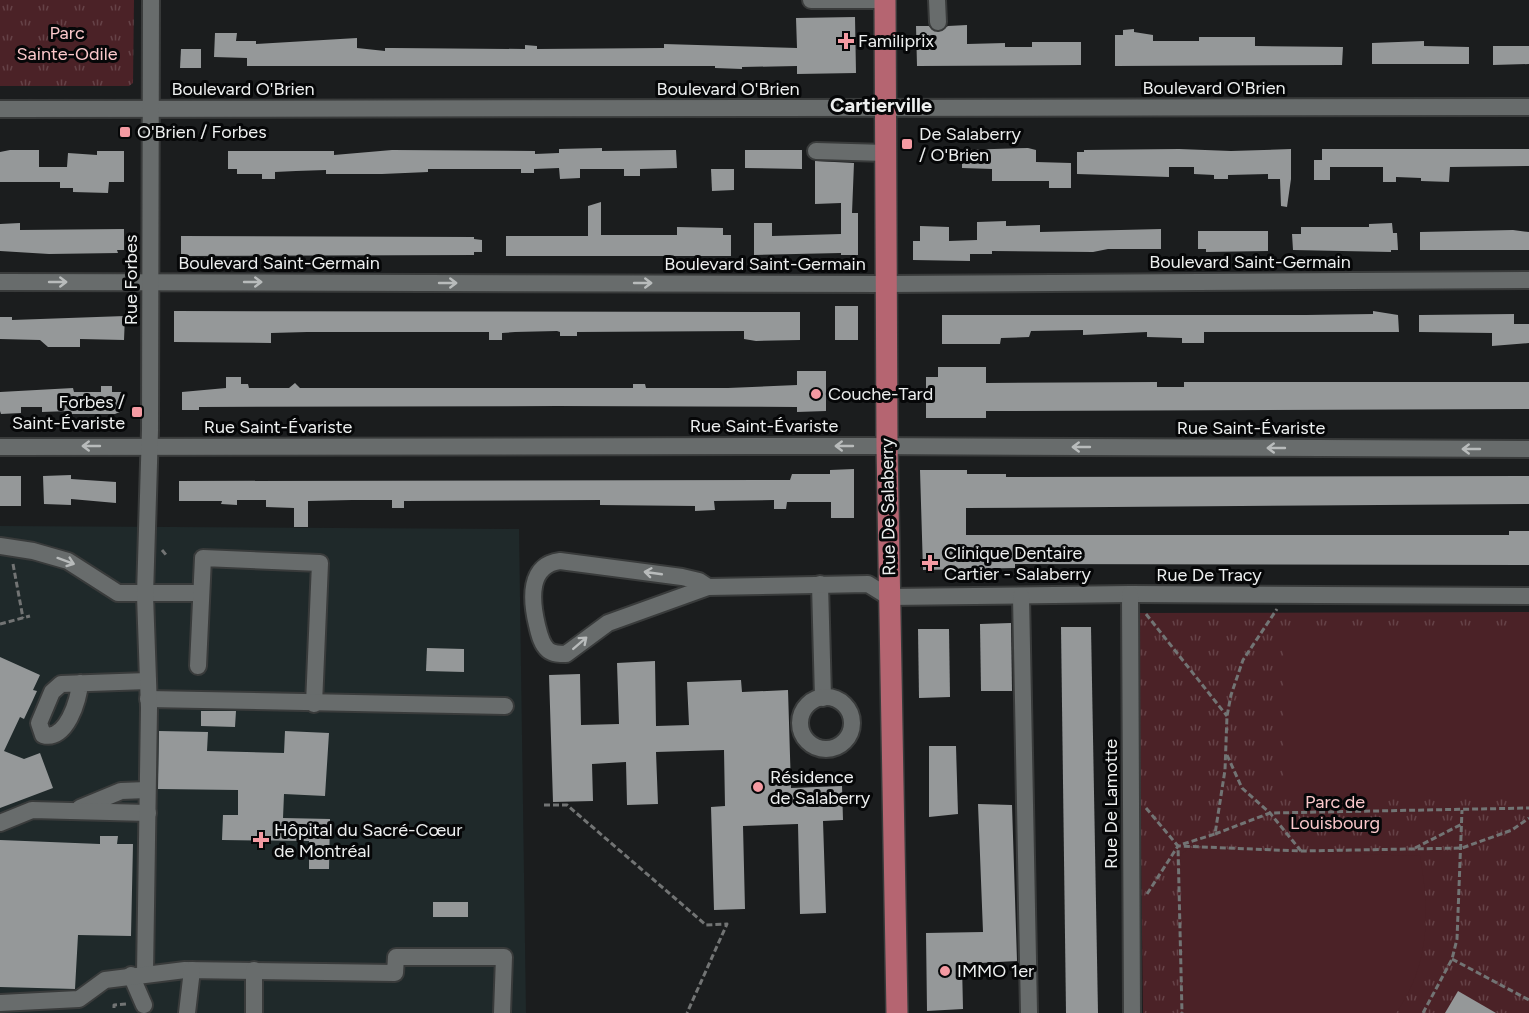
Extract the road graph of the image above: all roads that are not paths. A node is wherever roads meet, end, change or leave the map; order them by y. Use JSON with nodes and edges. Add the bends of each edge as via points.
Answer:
{"nodes":[{"id":1,"x":151,"y":0,"type":"edge"},
{"id":2,"x":811,"y":0,"type":"edge"},
{"id":3,"x":849,"y":0,"type":"edge"},
{"id":4,"x":885,"y":0,"type":"edge"},
{"id":5,"x":937,"y":0,"type":"edge"},
{"id":6,"x":938,"y":22,"type":"dead end"},
{"id":7,"x":1529,"y":106,"type":"edge"},
{"id":8,"x":0,"y":109,"type":"edge"},
{"id":9,"x":152,"y":109,"type":"junction"},
{"id":10,"x":886,"y":109,"type":"junction"},
{"id":11,"x":816,"y":151,"type":"dead end"},
{"id":12,"x":886,"y":153,"type":"junction"},
{"id":13,"x":1529,"y":280,"type":"edge"},
{"id":14,"x":0,"y":282,"type":"edge"},
{"id":15,"x":151,"y":282,"type":"junction"},
{"id":16,"x":886,"y":284,"type":"junction"},
{"id":17,"x":150,"y":446,"type":"junction"},
{"id":18,"x":887,"y":446,"type":"junction"},
{"id":19,"x":0,"y":447,"type":"edge"},
{"id":20,"x":1529,"y":449,"type":"edge"},
{"id":21,"x":0,"y":546,"type":"edge"},
{"id":22,"x":820,"y":584,"type":"junction"},
{"id":23,"x":708,"y":587,"type":"junction"},
{"id":24,"x":201,"y":593,"type":"junction"},
{"id":25,"x":1130,"y":594,"type":"junction"},
{"id":26,"x":145,"y":595,"type":"junction"},
{"id":27,"x":1021,"y":596,"type":"junction"},
{"id":28,"x":1529,"y":596,"type":"edge"},
{"id":29,"x":889,"y":597,"type":"junction"},
{"id":30,"x":198,"y":666,"type":"dead end"},
{"id":31,"x":148,"y":681,"type":"junction"},
{"id":32,"x":80,"y":683,"type":"dead end"},
{"id":33,"x":823,"y":698,"type":"dead end"},
{"id":34,"x":148,"y":699,"type":"junction"},
{"id":35,"x":314,"y":704,"type":"junction"},
{"id":36,"x":505,"y":706,"type":"dead end"},
{"id":37,"x":147,"y":790,"type":"junction"},
{"id":38,"x":72,"y":811,"type":"junction"},
{"id":39,"x":148,"y":813,"type":"junction"},
{"id":40,"x":0,"y":823,"type":"edge"},
{"id":41,"x":188,"y":970,"type":"junction"},
{"id":42,"x":255,"y":970,"type":"junction"},
{"id":43,"x":140,"y":971,"type":"junction"},
{"id":44,"x":0,"y":1003,"type":"edge"},
{"id":45,"x":137,"y":1003,"type":"road end"},
{"id":46,"x":187,"y":1013,"type":"edge"},
{"id":47,"x":254,"y":1013,"type":"edge"},
{"id":48,"x":502,"y":1013,"type":"edge"},
{"id":49,"x":897,"y":1013,"type":"edge"},
{"id":50,"x":1029,"y":1013,"type":"edge"},
{"id":51,"x":1132,"y":1013,"type":"edge"}],
"edges":[{"from":1,"to":9,"type":"street","name":"Rue Forbes"},
{"from":2,"to":3,"type":"street"},
{"from":3,"to":4,"type":"street"},
{"from":4,"to":10,"type":"main road","name":"Rue De Salaberry"},
{"from":5,"to":6,"type":"street"},
{"from":7,"to":10,"type":"street","name":"Boulevard O'Brien"},
{"from":8,"to":9,"type":"street","name":"Boulevard O'Brien"},
{"from":9,"to":10,"type":"street","name":"Boulevard O'Brien"},
{"from":9,"to":15,"type":"street","name":"Rue Forbes"},
{"from":10,"to":12,"type":"main road","name":"Rue De Salaberry"},
{"from":11,"to":12,"type":"street"},
{"from":12,"to":16,"type":"main road","name":"Rue De Salaberry"},
{"from":13,"to":16,"type":"street","name":"Boulevard Saint-Germain"},
{"from":14,"to":15,"type":"street","name":"Boulevard Saint-Germain","one_way":true},
{"from":15,"to":16,"type":"street","name":"Boulevard Saint-Germain","one_way":true},
{"from":15,"to":17,"type":"street","name":"Rue Forbes"},
{"from":16,"to":18,"type":"main road","name":"Rue De Salaberry"},
{"from":18,"to":17,"type":"street","name":"Rue Saint-Évariste","one_way":true},
{"from":17,"to":19,"type":"street","name":"Rue Saint-Évariste","one_way":true},
{"from":17,"to":26,"type":"street","name":"Rue Forbes"},
{"from":20,"to":18,"type":"street","name":"Rue Saint-Évariste","one_way":true},
{"from":18,"to":29,"type":"main road","name":"Rue De Salaberry"},
{"from":21,"to":26,"type":"street","one_way":true,"via":[[68,561],[112,590]]},
{"from":22,"to":23,"type":"street"},
{"from":22,"to":29,"type":"street","via":[[868,584]]},
{"from":22,"to":33,"type":"street"},
{"from":23,"to":23,"type":"street","one_way":true,"via":[[682,577],[549,562],[535,580],[533,609],[543,644],[550,651],[566,654],[608,623]]},
{"from":24,"to":26,"type":"street","via":[[183,585],[163,585]]},
{"from":24,"to":30,"type":"street"},
{"from":24,"to":35,"type":"street","via":[[203,558],[320,563]]},
{"from":25,"to":27,"type":"street","name":"Rue De Tracy"},
{"from":25,"to":28,"type":"street","name":"Rue De Tracy"},
{"from":25,"to":51,"type":"street","name":"Rue De Lamotte"},
{"from":26,"to":31,"type":"street","name":"Rue Forbes"},
{"from":27,"to":29,"type":"street","name":"Rue De Tracy"},
{"from":27,"to":50,"type":"street"},
{"from":29,"to":49,"type":"main road","name":"Rue De Salaberry"},
{"from":31,"to":32,"type":"street"},
{"from":31,"to":34,"type":"street","name":"Rue Forbes"},
{"from":34,"to":35,"type":"street"},
{"from":34,"to":37,"type":"street","name":"Rue Forbes"},
{"from":35,"to":36,"type":"street"},
{"from":37,"to":38,"type":"street","via":[[121,791]]},
{"from":37,"to":39,"type":"street","name":"Rue Forbes"},
{"from":38,"to":39,"type":"street"},
{"from":38,"to":40,"type":"street","via":[[32,810]]},
{"from":39,"to":43,"type":"street","name":"Rue Forbes"},
{"from":41,"to":42,"type":"street"},
{"from":41,"to":43,"type":"street"},
{"from":41,"to":46,"type":"street"},
{"from":42,"to":47,"type":"street"},
{"from":42,"to":48,"type":"street","via":[[395,973],[396,957],[504,957]]},
{"from":43,"to":44,"type":"street","via":[[105,980],[79,999]]},
{"from":43,"to":45,"type":"street"}]}
